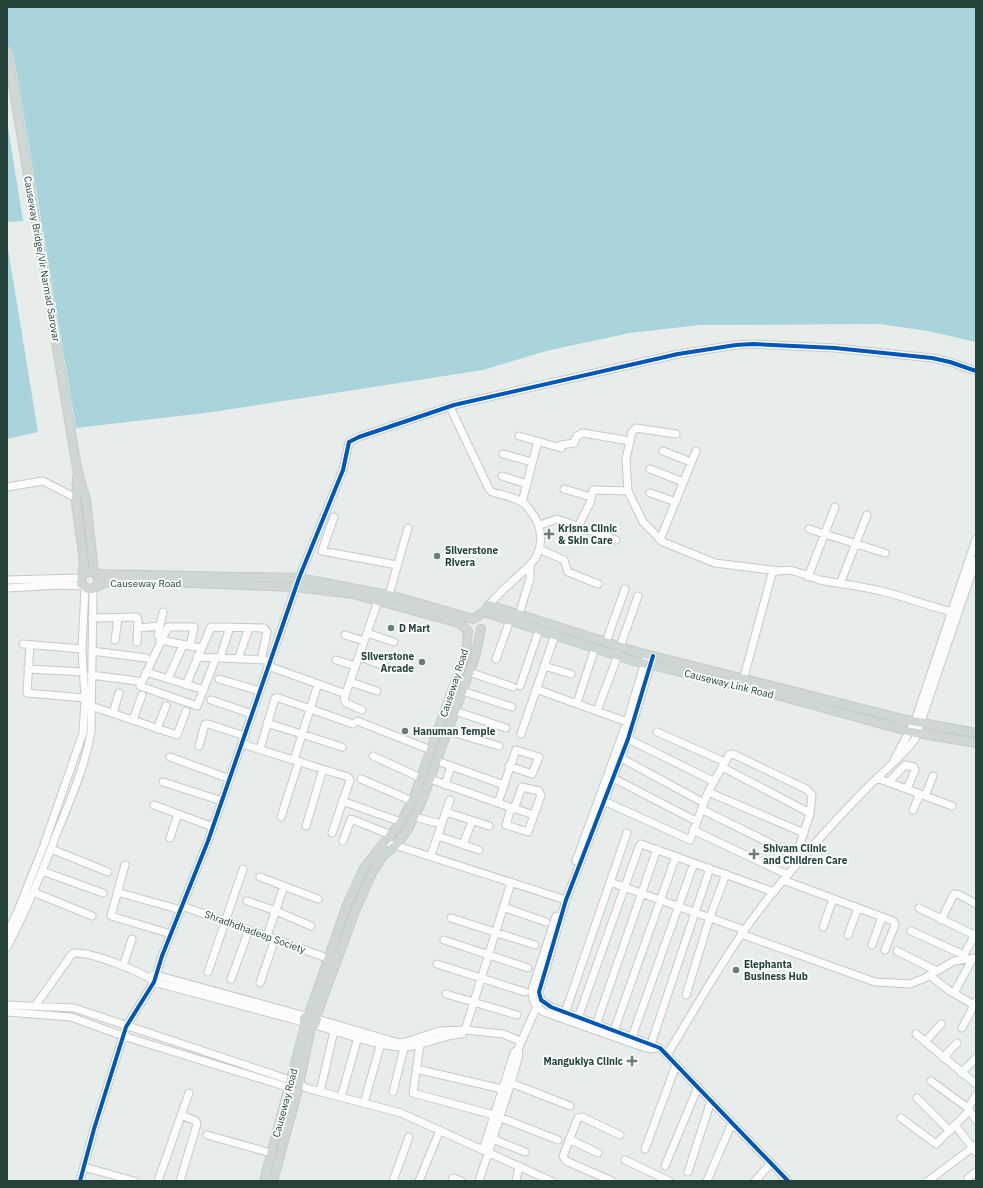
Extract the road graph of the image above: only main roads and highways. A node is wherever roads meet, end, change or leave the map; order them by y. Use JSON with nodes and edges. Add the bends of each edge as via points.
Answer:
{"nodes":[{"id":1,"x":7,"y":50,"type":"edge"},
{"id":2,"x":77,"y":468,"type":"junction"},
{"id":3,"x":95,"y":573,"type":"junction"},
{"id":4,"x":87,"y":584,"type":"junction"},
{"id":5,"x":484,"y":612,"type":"junction"},
{"id":6,"x":473,"y":619,"type":"junction"},
{"id":7,"x":482,"y":628,"type":"junction"},
{"id":8,"x":468,"y":631,"type":"junction"},
{"id":9,"x":976,"y":733,"type":"edge"},
{"id":10,"x":976,"y":743,"type":"edge"},
{"id":11,"x":310,"y":1021,"type":"junction"},
{"id":12,"x":264,"y":1181,"type":"edge"},
{"id":13,"x":274,"y":1181,"type":"edge"}],
"edges":[{"from":1,"to":2,"type":"main road","name":"Causeway Bridge/Vir Narmad Sarovar"},
{"from":2,"to":3,"type":"main road","via":[[86,500]]},
{"from":2,"to":4,"type":"main road","via":[[76,498]]},
{"from":3,"to":4,"type":"main road","name":"Causeway Road","via":[[87,572]]},
{"from":3,"to":4,"type":"main road","via":[[99,579]]},
{"from":3,"to":6,"type":"main road","name":"Causeway Road","via":[[299,578],[389,595]]},
{"from":4,"to":8,"type":"main road","name":"Causeway Road","via":[[150,582],[296,587],[353,594],[459,623]]},
{"from":5,"to":6,"type":"main road"},
{"from":5,"to":7,"type":"main road","name":"Causeway Road"},
{"from":5,"to":9,"type":"main road","name":"Causeway Link Road","via":[[490,605],[650,655],[918,722]]},
{"from":5,"to":10,"type":"main road","name":"Causeway Link Road","via":[[648,664],[742,686],[914,733]]},
{"from":6,"to":7,"type":"main road","via":[[480,622]]},
{"from":6,"to":8,"type":"main road","via":[[468,624]]},
{"from":7,"to":8,"type":"main road","via":[[476,634]]},
{"from":7,"to":11,"type":"main road","name":"Causeway Road","via":[[469,672],[416,814],[408,829],[396,845],[382,857],[372,873]]},
{"from":8,"to":11,"type":"main road","name":"Causeway Road","via":[[466,652],[412,801],[401,822],[364,868],[327,958]]},
{"from":11,"to":12,"type":"main road","name":"Causeway Road"},
{"from":11,"to":13,"type":"main road","name":"Causeway Road","via":[[300,1087]]}]}
